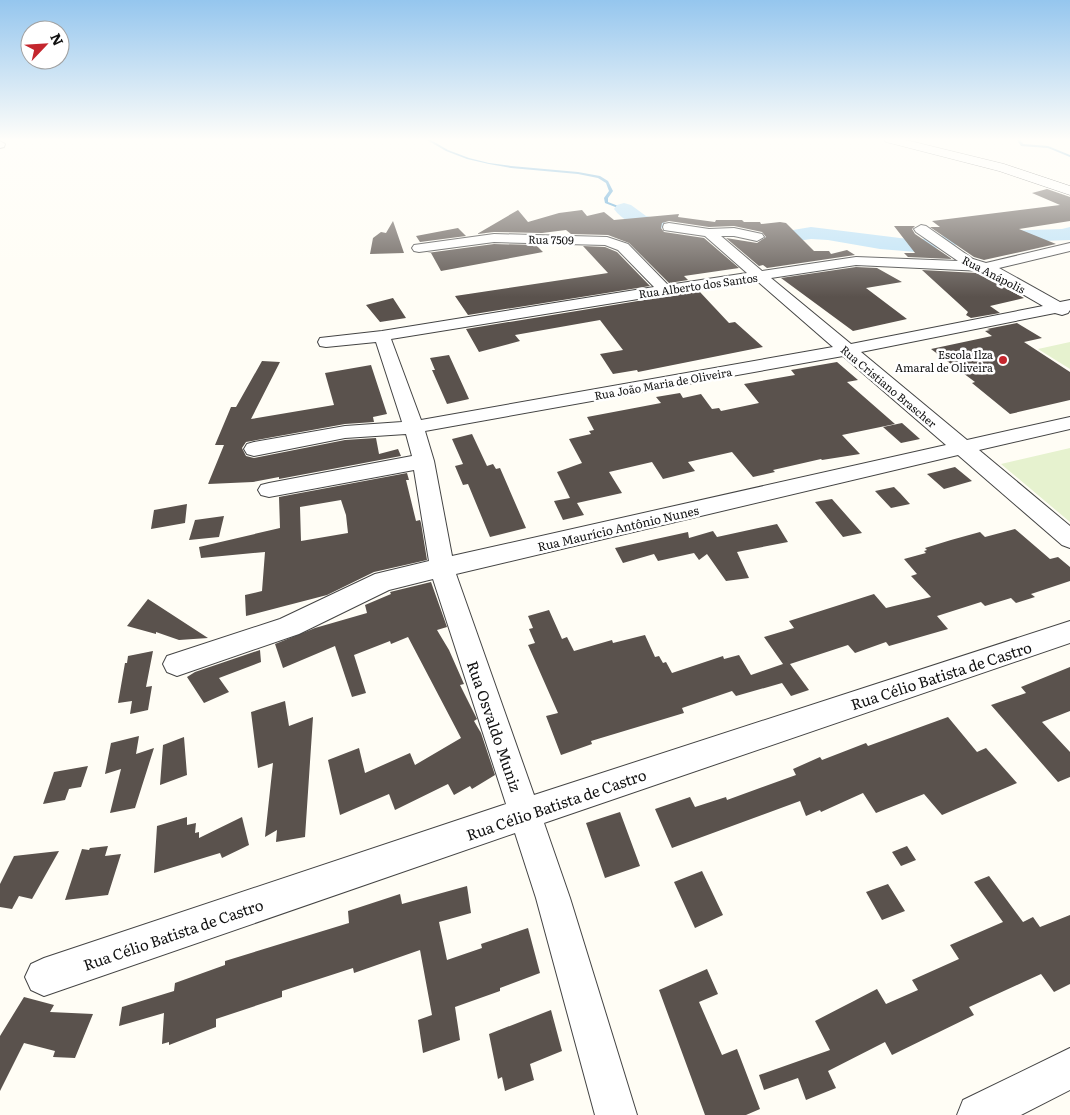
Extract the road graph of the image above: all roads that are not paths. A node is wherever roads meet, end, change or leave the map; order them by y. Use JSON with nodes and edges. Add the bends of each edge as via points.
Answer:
{"nodes":[{"id":1,"x":669,"y":227,"type":"dead end"},
{"id":2,"x":921,"y":229,"type":"dead end"},
{"id":3,"x":709,"y":233,"type":"junction"},
{"id":4,"x":756,"y":237,"type":"dead end"},
{"id":5,"x":1070,"y":247,"type":"edge"},
{"id":6,"x":419,"y":248,"type":"dead end"},
{"id":7,"x":986,"y":267,"type":"junction"},
{"id":8,"x":759,"y":276,"type":"junction"},
{"id":9,"x":664,"y":289,"type":"junction"},
{"id":10,"x":1066,"y":308,"type":"edge"},
{"id":11,"x":382,"y":336,"type":"junction"},
{"id":12,"x":326,"y":342,"type":"dead end"},
{"id":13,"x":847,"y":350,"type":"junction"},
{"id":14,"x":1070,"y":423,"type":"edge"},
{"id":15,"x":414,"y":427,"type":"junction"},
{"id":16,"x":254,"y":449,"type":"dead end"},
{"id":17,"x":964,"y":449,"type":"junction"},
{"id":18,"x":424,"y":461,"type":"junction"},
{"id":19,"x":269,"y":490,"type":"dead end"},
{"id":20,"x":1070,"y":539,"type":"edge"},
{"id":21,"x":442,"y":568,"type":"junction"},
{"id":22,"x":1070,"y":632,"type":"edge"},
{"id":23,"x":177,"y":664,"type":"dead end"},
{"id":24,"x":524,"y":814,"type":"junction"},
{"id":25,"x":44,"y":977,"type":"dead end"},
{"id":26,"x":1070,"y":1068,"type":"edge"},
{"id":27,"x":616,"y":1115,"type":"edge"},
{"id":28,"x":978,"y":1115,"type":"edge"}],
"edges":[{"from":1,"to":3,"type":"street"},
{"from":2,"to":7,"type":"street","name":"Rua Anápolis","via":[[968,262]]},
{"from":3,"to":4,"type":"street","via":[[734,232]]},
{"from":3,"to":8,"type":"street","name":"Rua Cristiano Brascher"},
{"from":5,"to":7,"type":"street","name":"Rua Alberto dos Santos"},
{"from":6,"to":9,"type":"street","name":"Rua 7509","via":[[499,237],[607,241],[623,247]]},
{"from":7,"to":8,"type":"street","name":"Rua Alberto dos Santos","via":[[868,260]]},
{"from":7,"to":10,"type":"street","name":"Rua Anápolis"},
{"from":8,"to":9,"type":"street","name":"Rua Alberto dos Santos"},
{"from":8,"to":13,"type":"street","name":"Rua Cristiano Brascher"},
{"from":9,"to":11,"type":"street","name":"Rua Alberto dos Santos"},
{"from":10,"to":13,"type":"street","name":"Rua João Maria de Oliveira"},
{"from":11,"to":12,"type":"street","name":"Rua Alberto dos Santos"},
{"from":11,"to":15,"type":"street","name":"Rua Osvaldo Muniz"},
{"from":13,"to":15,"type":"street","name":"Rua João Maria de Oliveira"},
{"from":13,"to":17,"type":"street","name":"Rua Cristiano Brascher"},
{"from":14,"to":17,"type":"street","name":"Rua Maurício Antônio Nunes"},
{"from":15,"to":16,"type":"street","name":"Rua João Maria de Oliveira","via":[[345,432]]},
{"from":15,"to":18,"type":"street","name":"Rua Osvaldo Muniz"},
{"from":17,"to":20,"type":"street","name":"Rua Cristiano Brascher"},
{"from":17,"to":21,"type":"street","name":"Rua Maurício Antônio Nunes"},
{"from":18,"to":19,"type":"street"},
{"from":18,"to":21,"type":"street","name":"Rua Osvaldo Muniz"},
{"from":21,"to":23,"type":"street","name":"Rua Maurício Antônio Nunes","via":[[384,582],[303,621]]},
{"from":21,"to":24,"type":"street","name":"Rua Osvaldo Muniz"},
{"from":22,"to":24,"type":"street","name":"Rua Célio Batista de Castro"},
{"from":24,"to":25,"type":"street","name":"Rua Célio Batista de Castro"},
{"from":24,"to":27,"type":"street","name":"Rua Osvaldo Muniz"},
{"from":26,"to":28,"type":"street"}]}
